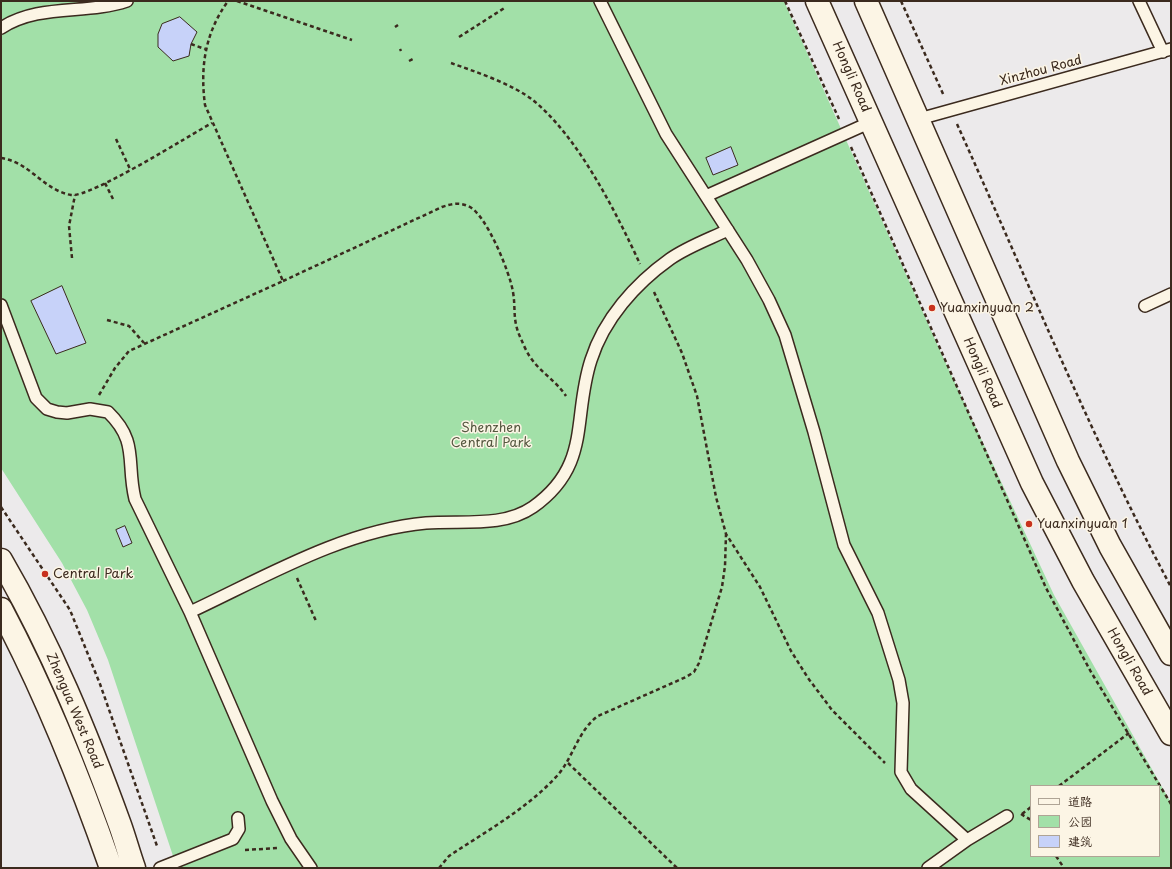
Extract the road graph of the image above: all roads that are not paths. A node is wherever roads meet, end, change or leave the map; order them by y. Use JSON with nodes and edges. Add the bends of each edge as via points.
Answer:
{"nodes":[{"id":1,"x":127,"y":1,"type":"edge"},
{"id":2,"x":600,"y":1,"type":"edge"},
{"id":3,"x":817,"y":1,"type":"edge"},
{"id":4,"x":866,"y":1,"type":"edge"},
{"id":5,"x":1139,"y":1,"type":"edge"},
{"id":6,"x":1,"y":28,"type":"edge"},
{"id":7,"x":1167,"y":50,"type":"edge"},
{"id":8,"x":919,"y":119,"type":"junction"},
{"id":9,"x":871,"y":122,"type":"junction"},
{"id":10,"x":706,"y":196,"type":"junction"},
{"id":11,"x":728,"y":230,"type":"junction"},
{"id":12,"x":1171,"y":294,"type":"edge"},
{"id":13,"x":1,"y":304,"type":"edge"},
{"id":14,"x":1145,"y":306,"type":"dead end"},
{"id":15,"x":1,"y":560,"type":"edge"},
{"id":16,"x":1,"y":609,"type":"edge"},
{"id":17,"x":190,"y":612,"type":"junction"},
{"id":18,"x":1171,"y":654,"type":"edge"},
{"id":19,"x":1171,"y":734,"type":"edge"},
{"id":20,"x":1007,"y":816,"type":"dead end"},
{"id":21,"x":238,"y":818,"type":"dead end"},
{"id":22,"x":967,"y":840,"type":"junction"},
{"id":23,"x":132,"y":861,"type":"edge"},
{"id":24,"x":106,"y":866,"type":"edge"},
{"id":25,"x":160,"y":868,"type":"edge"},
{"id":26,"x":311,"y":868,"type":"edge"},
{"id":27,"x":928,"y":868,"type":"edge"}],
"edges":[{"from":1,"to":6,"type":"lane","via":[[113,6],[34,14],[12,21]]},
{"from":2,"to":10,"type":"lane","via":[[666,134]]},
{"from":3,"to":9,"type":"main road","name":"Hongli Road"},
{"from":4,"to":8,"type":"main road"},
{"from":5,"to":7,"type":"lane"},
{"from":7,"to":8,"type":"lane","name":"Xinzhou Road"},
{"from":8,"to":18,"type":"main road","via":[[1087,502]]},
{"from":9,"to":10,"type":"lane"},
{"from":9,"to":19,"type":"main road","name":"Hongli Road","via":[[1042,504]]},
{"from":10,"to":11,"type":"lane"},
{"from":11,"to":17,"type":"lane","via":[[671,259],[632,291],[618,308],[603,331],[591,360],[580,431],[571,461],[561,480],[532,507],[493,521],[425,523],[378,532],[334,545]]},
{"from":11,"to":22,"type":"lane","via":[[769,300],[785,335],[844,545],[878,613],[900,680],[903,702],[901,772],[911,789]]},
{"from":12,"to":14,"type":"lane"},
{"from":13,"to":17,"type":"lane","via":[[36,398],[46,409],[67,413],[90,409],[108,412],[124,430],[130,446],[130,480],[135,499]]},
{"from":15,"to":23,"type":"main road","name":"Zhengua West Road","via":[[39,632],[73,705]]},
{"from":16,"to":24,"type":"main road","name":"Zhengua West Road","via":[[53,716],[84,793]]},
{"from":17,"to":26,"type":"lane","via":[[272,801],[293,842]]},
{"from":20,"to":22,"type":"lane"},
{"from":21,"to":25,"type":"lane","via":[[239,829],[230,840]]},
{"from":22,"to":27,"type":"lane"},
{"from":23,"to":24,"type":"lane"}]}
